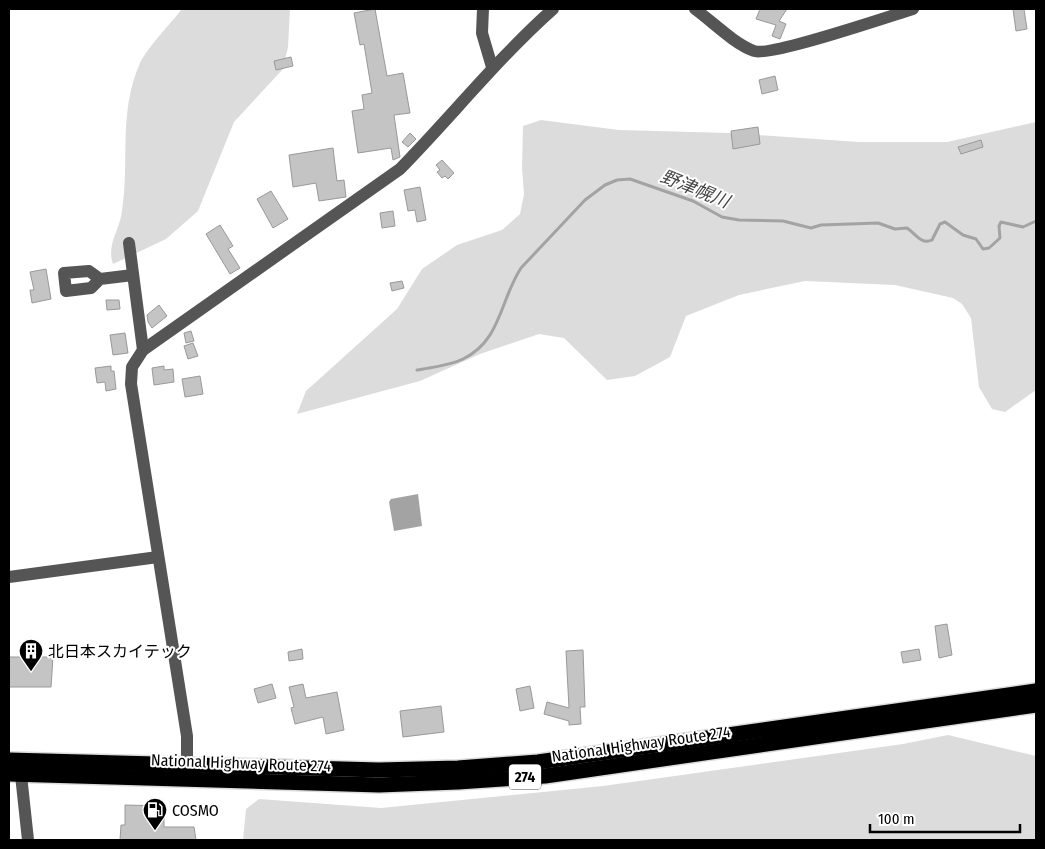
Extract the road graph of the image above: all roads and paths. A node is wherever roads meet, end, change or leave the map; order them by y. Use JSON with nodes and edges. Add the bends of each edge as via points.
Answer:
{"nodes":[{"id":1,"x":483,"y":9,"type":"edge"},
{"id":2,"x":553,"y":9,"type":"edge"},
{"id":3,"x":695,"y":9,"type":"edge"},
{"id":4,"x":913,"y":9,"type":"edge"},
{"id":5,"x":492,"y":67,"type":"junction"},
{"id":6,"x":129,"y":243,"type":"dead end"},
{"id":7,"x":133,"y":275,"type":"junction"},
{"id":8,"x":100,"y":279,"type":"dead end"},
{"id":9,"x":143,"y":350,"type":"junction"},
{"id":10,"x":158,"y":557,"type":"junction"},
{"id":11,"x":9,"y":577,"type":"edge"},
{"id":12,"x":1036,"y":691,"type":"edge"},
{"id":13,"x":1036,"y":705,"type":"edge"},
{"id":14,"x":14,"y":767,"type":"edge"},
{"id":15,"x":188,"y":772,"type":"junction"},
{"id":16,"x":28,"y":840,"type":"edge"}],
"edges":[{"from":1,"to":5,"type":"street","via":[[482,33]]},
{"from":2,"to":5,"type":"street"},
{"from":3,"to":4,"type":"street","via":[[756,52],[786,48]]},
{"from":5,"to":9,"type":"street","via":[[400,169]]},
{"from":6,"to":7,"type":"street"},
{"from":7,"to":8,"type":"street"},
{"from":7,"to":9,"type":"street"},
{"from":9,"to":10,"type":"street","via":[[132,367],[131,384]]},
{"from":10,"to":11,"type":"street"},
{"from":10,"to":15,"type":"street","via":[[177,670]]},
{"from":12,"to":15,"type":"highway","name":"National Highway Route 274","number":"274","via":[[538,762],[458,768]]},
{"from":13,"to":15,"type":"highway","name":"National Highway Route 274","number":"274","via":[[545,776],[379,785]]},
{"from":14,"to":15,"type":"highway","name":"National Highway Route 274","number":"274"},
{"from":14,"to":16,"type":"street"}]}
